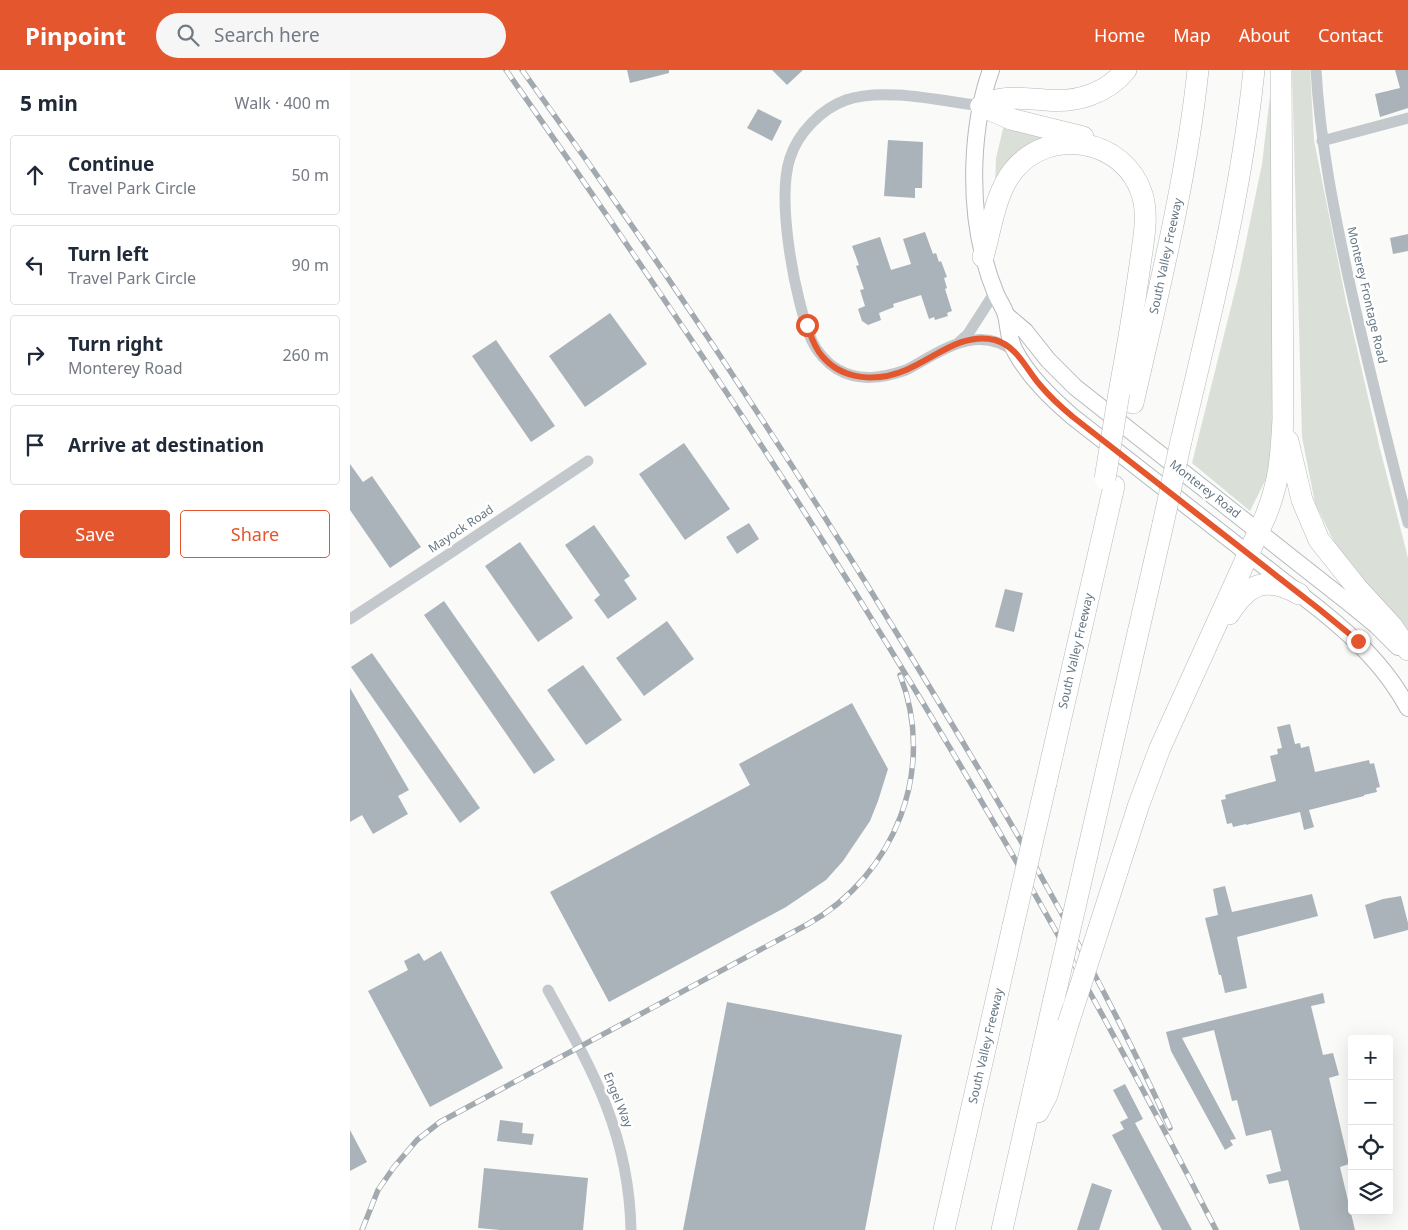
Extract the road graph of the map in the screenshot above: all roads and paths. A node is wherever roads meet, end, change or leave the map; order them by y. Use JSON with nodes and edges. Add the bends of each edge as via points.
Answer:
{"nodes":[{"id":1,"x":991,"y":70,"type":"edge"},
{"id":2,"x":1126,"y":70,"type":"edge"},
{"id":3,"x":1198,"y":70,"type":"edge"},
{"id":4,"x":1254,"y":70,"type":"edge"},
{"id":5,"x":1281,"y":70,"type":"edge"},
{"id":6,"x":1316,"y":70,"type":"edge"},
{"id":7,"x":981,"y":106,"type":"junction"},
{"id":8,"x":1408,"y":118,"type":"edge"},
{"id":9,"x":1322,"y":141,"type":"junction"},
{"id":10,"x":1129,"y":170,"type":"junction"},
{"id":11,"x":984,"y":257,"type":"junction"},
{"id":12,"x":995,"y":292,"type":"junction"},
{"id":13,"x":1006,"y":315,"type":"junction"},
{"id":14,"x":959,"y":342,"type":"junction"},
{"id":15,"x":1016,"y":352,"type":"junction"},
{"id":16,"x":1126,"y":398,"type":"junction"},
{"id":17,"x":1283,"y":419,"type":"junction"},
{"id":18,"x":588,"y":461,"type":"dead end"},
{"id":19,"x":1408,"y":523,"type":"edge"},
{"id":20,"x":1258,"y":531,"type":"junction"},
{"id":21,"x":1248,"y":554,"type":"junction"},
{"id":22,"x":1299,"y":594,"type":"junction"},
{"id":23,"x":350,"y":619,"type":"edge"},
{"id":24,"x":1408,"y":650,"type":"edge"},
{"id":25,"x":1408,"y":658,"type":"edge"},
{"id":26,"x":1406,"y":700,"type":"edge"},
{"id":27,"x":1160,"y":748,"type":"junction"},
{"id":28,"x":548,"y":990,"type":"dead end"},
{"id":29,"x":1023,"y":1138,"type":"junction"},
{"id":30,"x":630,"y":1230,"type":"edge"},
{"id":31,"x":944,"y":1230,"type":"edge"},
{"id":32,"x":1002,"y":1230,"type":"edge"}],
"edges":[{"from":1,"to":7,"type":"main road","name":"Monterey Road"},
{"from":2,"to":7,"type":"highway","via":[[1106,88],[1081,98],[1053,101],[1005,97]]},
{"from":3,"to":16,"type":"highway","name":"South Valley Freeway","via":[[1175,214]]},
{"from":4,"to":29,"type":"highway","bridge":true,"via":[[1230,228]]},
{"from":5,"to":17,"type":"highway"},
{"from":6,"to":9,"type":"street","name":"Monterey Frontage Road"},
{"from":7,"to":10,"type":"highway","via":[[1006,117],[1096,141],[1116,154]]},
{"from":7,"to":11,"type":"main road","name":"Monterey Road","via":[[974,180],[976,219]]},
{"from":7,"to":14,"type":"street","via":[[890,94],[871,94],[846,100],[832,106],[807,128],[790,158],[785,176],[786,222],[794,276],[807,325],[822,356],[849,375],[880,377],[906,370]]},
{"from":8,"to":9,"type":"street"},
{"from":9,"to":19,"type":"street","name":"Monterey Frontage Road","via":[[1357,315]]},
{"from":10,"to":11,"type":"highway","via":[[1120,160],[1079,143],[1056,145],[1034,153],[1005,183]]},
{"from":10,"to":16,"type":"highway","via":[[1142,193],[1145,217]]},
{"from":11,"to":12,"type":"main road","name":"Monterey Road"},
{"from":12,"to":13,"type":"main road","name":"Monterey Road"},
{"from":12,"to":14,"type":"street","via":[[968,334]]},
{"from":13,"to":15,"type":"main road","name":"Monterey Road"},
{"from":13,"to":20,"type":"main road","name":"Monterey Road","via":[[1025,330],[1075,387]]},
{"from":14,"to":15,"type":"street","via":[[992,340]]},
{"from":15,"to":21,"type":"main road","name":"Monterey Road","via":[[1045,392],[1073,417]]},
{"from":16,"to":31,"type":"highway","name":"South Valley Freeway","bridge":true,"via":[[1093,575]]},
{"from":17,"to":20,"type":"highway","via":[[1277,485]]},
{"from":17,"to":24,"type":"highway","via":[[1302,500],[1319,540],[1392,626]]},
{"from":18,"to":23,"type":"street","name":"Mayock Road"},
{"from":20,"to":21,"type":"highway"},
{"from":20,"to":25,"type":"main road","name":"Monterey Road","via":[[1376,625]]},
{"from":21,"to":22,"type":"main road","name":"Monterey Road"},
{"from":21,"to":27,"type":"highway"},
{"from":22,"to":26,"type":"main road","name":"Monterey Road","via":[[1367,650]]},
{"from":22,"to":27,"type":"highway","via":[[1281,586],[1264,584],[1240,598]]},
{"from":27,"to":29,"type":"highway","bridge":true,"via":[[1139,804],[1047,1095]]},
{"from":28,"to":30,"type":"street","name":"Engel Way","via":[[593,1074],[611,1117],[626,1177]]},
{"from":29,"to":32,"type":"highway"}]}
